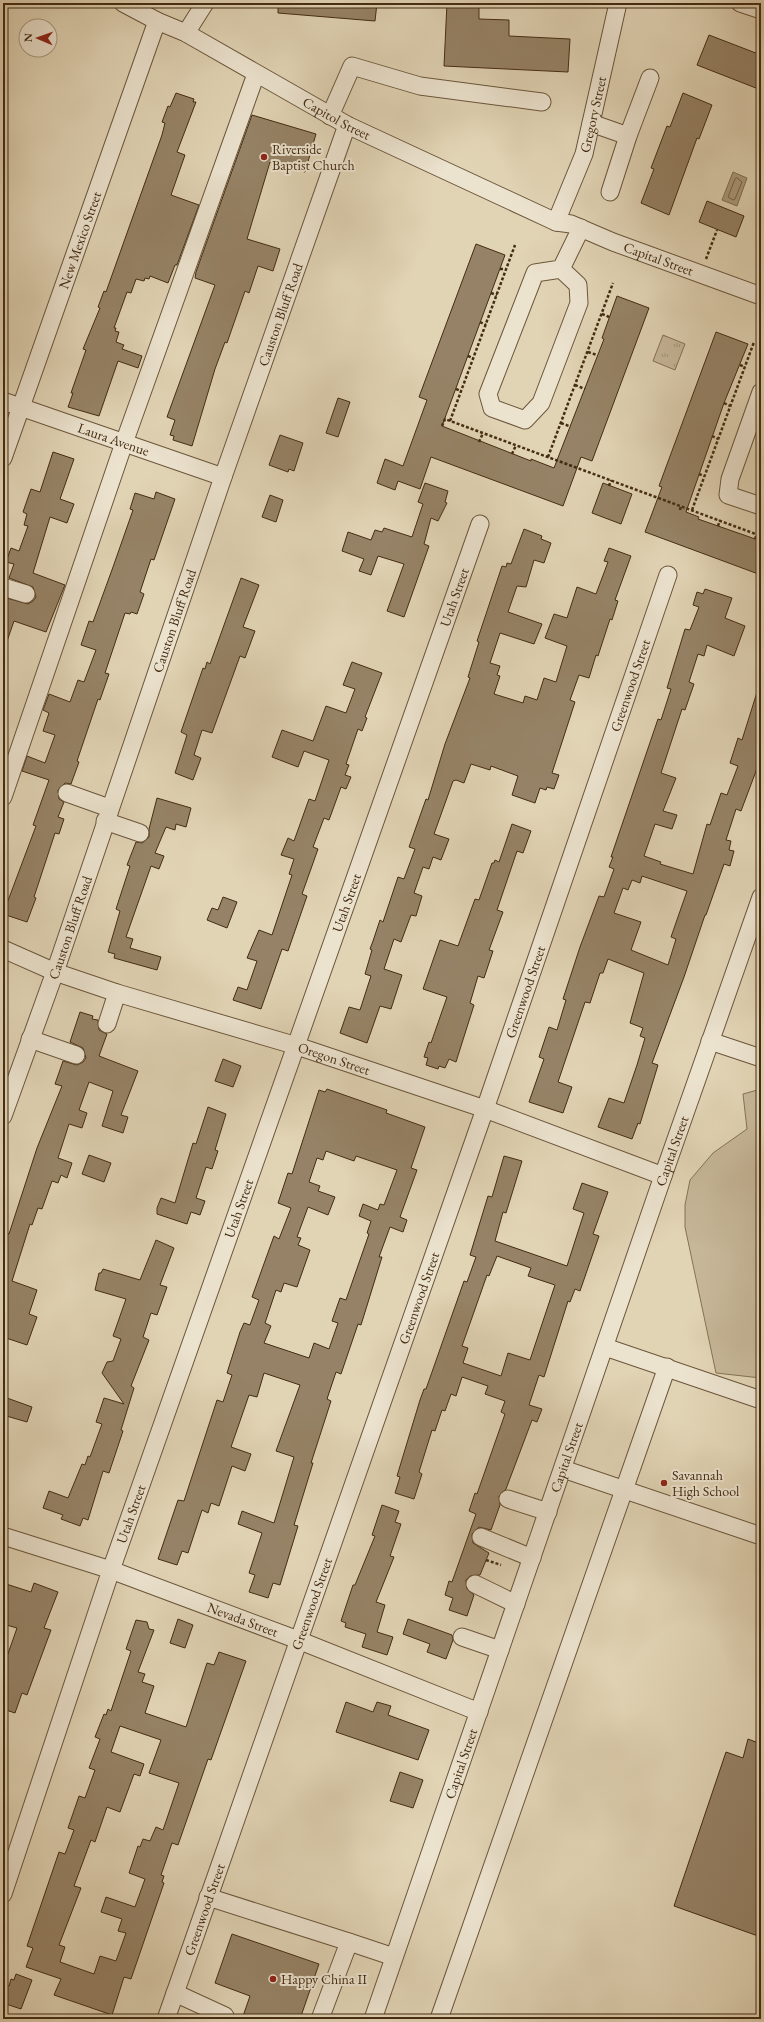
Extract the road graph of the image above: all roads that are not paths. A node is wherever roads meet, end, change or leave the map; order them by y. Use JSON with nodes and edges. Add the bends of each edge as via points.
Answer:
{"nodes":[{"id":1,"x":123,"y":3,"type":"edge"},
{"id":2,"x":205,"y":3,"type":"edge"},
{"id":3,"x":618,"y":3,"type":"edge"},
{"id":4,"x":740,"y":3,"type":"edge"},
{"id":5,"x":761,"y":10,"type":"edge"},
{"id":6,"x":157,"y":21,"type":"junction"},
{"id":7,"x":186,"y":33,"type":"junction"},
{"id":8,"x":256,"y":74,"type":"junction"},
{"id":9,"x":650,"y":78,"type":"dead end"},
{"id":10,"x":542,"y":102,"type":"dead end"},
{"id":11,"x":330,"y":116,"type":"junction"},
{"id":12,"x":591,"y":123,"type":"junction"},
{"id":13,"x":347,"y":126,"type":"junction"},
{"id":14,"x":628,"y":136,"type":"junction"},
{"id":15,"x":610,"y":192,"type":"dead end"},
{"id":16,"x":556,"y":222,"type":"junction"},
{"id":17,"x":580,"y":228,"type":"junction"},
{"id":18,"x":561,"y":269,"type":"junction"},
{"id":19,"x":761,"y":296,"type":"edge"},
{"id":20,"x":761,"y":392,"type":"edge"},
{"id":21,"x":3,"y":401,"type":"edge"},
{"id":22,"x":21,"y":407,"type":"junction"},
{"id":23,"x":124,"y":443,"type":"junction"},
{"id":24,"x":3,"y":458,"type":"edge"},
{"id":25,"x":223,"y":477,"type":"junction"},
{"id":26,"x":761,"y":506,"type":"edge"},
{"id":27,"x":480,"y":524,"type":"dead end"},
{"id":28,"x":668,"y":575,"type":"dead end"},
{"id":29,"x":3,"y":587,"type":"edge"},
{"id":30,"x":26,"y":594,"type":"dead end"},
{"id":31,"x":67,"y":793,"type":"dead end"},
{"id":32,"x":3,"y":797,"type":"edge"},
{"id":33,"x":107,"y":815,"type":"junction"},
{"id":34,"x":140,"y":833,"type":"dead end"},
{"id":35,"x":761,"y":897,"type":"edge"},
{"id":36,"x":3,"y":949,"type":"edge"},
{"id":37,"x":55,"y":972,"type":"junction"},
{"id":38,"x":118,"y":993,"type":"junction"},
{"id":39,"x":106,"y":1024,"type":"dead end"},
{"id":40,"x":30,"y":1039,"type":"junction"},
{"id":41,"x":710,"y":1041,"type":"junction"},
{"id":42,"x":298,"y":1046,"type":"junction"},
{"id":43,"x":76,"y":1055,"type":"dead end"},
{"id":44,"x":761,"y":1058,"type":"edge"},
{"id":45,"x":485,"y":1110,"type":"junction"},
{"id":46,"x":3,"y":1116,"type":"edge"},
{"id":47,"x":663,"y":1176,"type":"junction"},
{"id":48,"x":605,"y":1347,"type":"junction"},
{"id":49,"x":667,"y":1368,"type":"junction"},
{"id":50,"x":761,"y":1400,"type":"edge"},
{"id":51,"x":563,"y":1469,"type":"junction"},
{"id":52,"x":625,"y":1490,"type":"junction"},
{"id":53,"x":508,"y":1499,"type":"dead end"},
{"id":54,"x":548,"y":1512,"type":"junction"},
{"id":55,"x":487,"y":1534,"type":"dead end"},
{"id":56,"x":3,"y":1536,"type":"edge"},
{"id":57,"x":761,"y":1536,"type":"edge"},
{"id":58,"x":534,"y":1553,"type":"junction"},
{"id":59,"x":112,"y":1570,"type":"junction"},
{"id":60,"x":475,"y":1584,"type":"dead end"},
{"id":61,"x":516,"y":1604,"type":"junction"},
{"id":62,"x":462,"y":1637,"type":"dead end"},
{"id":63,"x":298,"y":1640,"type":"junction"},
{"id":64,"x":500,"y":1650,"type":"junction"},
{"id":65,"x":479,"y":1712,"type":"junction"},
{"id":66,"x":3,"y":1894,"type":"edge"},
{"id":67,"x":208,"y":1897,"type":"junction"},
{"id":68,"x":349,"y":1942,"type":"junction"},
{"id":69,"x":394,"y":1957,"type":"junction"},
{"id":70,"x":175,"y":1993,"type":"junction"},
{"id":71,"x":225,"y":2016,"type":"dead end"},
{"id":72,"x":166,"y":2019,"type":"edge"},
{"id":73,"x":320,"y":2019,"type":"edge"},
{"id":74,"x":373,"y":2019,"type":"edge"},
{"id":75,"x":438,"y":2019,"type":"edge"}],
"edges":[{"from":1,"to":6,"type":"street","name":"Capitol Street"},
{"from":2,"to":7,"type":"street"},
{"from":3,"to":12,"type":"street","name":"Gregory Street"},
{"from":4,"to":5,"type":"street"},
{"from":6,"to":7,"type":"street","name":"Capitol Street"},
{"from":6,"to":22,"type":"street","name":"New Mexico Street"},
{"from":7,"to":8,"type":"street","name":"Capitol Street"},
{"from":8,"to":11,"type":"street","name":"Capitol Street"},
{"from":8,"to":23,"type":"street"},
{"from":9,"to":14,"type":"street"},
{"from":10,"to":11,"type":"street","via":[[420,86],[352,66]]},
{"from":11,"to":13,"type":"street","name":"Capitol Street"},
{"from":12,"to":14,"type":"street"},
{"from":12,"to":16,"type":"street","name":"Gregory Street","via":[[584,154]]},
{"from":13,"to":16,"type":"street","name":"Capitol Street"},
{"from":13,"to":25,"type":"street","name":"Causton Bluff Road"},
{"from":14,"to":15,"type":"street"},
{"from":16,"to":17,"type":"street","name":"Capital Street"},
{"from":17,"to":18,"type":"street"},
{"from":17,"to":19,"type":"street","name":"Capital Street"},
{"from":18,"to":18,"type":"street","via":[[535,273],[488,394],[492,408],[525,420],[541,403],[579,303],[578,285]]},
{"from":20,"to":26,"type":"street","via":[[730,479],[728,495]]},
{"from":21,"to":22,"type":"street","name":"Laura Avenue"},
{"from":22,"to":23,"type":"street","name":"Laura Avenue"},
{"from":22,"to":24,"type":"street","name":"New Mexico Street"},
{"from":23,"to":25,"type":"street","name":"Laura Avenue"},
{"from":23,"to":32,"type":"street"},
{"from":25,"to":33,"type":"street","name":"Causton Bluff Road"},
{"from":27,"to":42,"type":"street","name":"Utah Street"},
{"from":28,"to":45,"type":"street","name":"Greenwood Street"},
{"from":29,"to":30,"type":"street"},
{"from":31,"to":33,"type":"street"},
{"from":33,"to":34,"type":"street"},
{"from":33,"to":37,"type":"street","name":"Causton Bluff Road"},
{"from":35,"to":41,"type":"street","name":"Capital Street"},
{"from":36,"to":37,"type":"street","name":"Oregon Street"},
{"from":37,"to":38,"type":"street","name":"Oregon Street"},
{"from":37,"to":40,"type":"street","name":"Causton Bluff Road"},
{"from":38,"to":39,"type":"street"},
{"from":38,"to":42,"type":"street","name":"Oregon Street"},
{"from":40,"to":43,"type":"street"},
{"from":40,"to":46,"type":"street","name":"Causton Bluff Road"},
{"from":41,"to":44,"type":"street"},
{"from":41,"to":47,"type":"street","name":"Capital Street"},
{"from":42,"to":45,"type":"street","name":"Oregon Street"},
{"from":42,"to":59,"type":"street","name":"Utah Street"},
{"from":45,"to":47,"type":"street","name":"Oregon Street"},
{"from":45,"to":63,"type":"street","name":"Greenwood Street"},
{"from":47,"to":48,"type":"street","name":"Capital Street"},
{"from":48,"to":49,"type":"street"},
{"from":48,"to":51,"type":"street","name":"Capital Street"},
{"from":49,"to":50,"type":"street"},
{"from":49,"to":52,"type":"street"},
{"from":51,"to":52,"type":"street"},
{"from":51,"to":54,"type":"street","name":"Capital Street"},
{"from":52,"to":57,"type":"street"},
{"from":52,"to":75,"type":"street"},
{"from":53,"to":54,"type":"street"},
{"from":54,"to":58,"type":"street","name":"Capital Street"},
{"from":55,"to":58,"type":"street"},
{"from":56,"to":59,"type":"street","name":"Nevada Street"},
{"from":58,"to":61,"type":"street","name":"Capital Street"},
{"from":59,"to":63,"type":"street","name":"Nevada Street"},
{"from":59,"to":66,"type":"street","name":"Utah Street"},
{"from":60,"to":61,"type":"street"},
{"from":61,"to":64,"type":"street","name":"Capital Street"},
{"from":62,"to":64,"type":"street"},
{"from":63,"to":65,"type":"street","name":"Nevada Street"},
{"from":63,"to":67,"type":"street","name":"Greenwood Street"},
{"from":64,"to":65,"type":"street","name":"Capital Street"},
{"from":65,"to":69,"type":"street","name":"Capital Street"},
{"from":67,"to":68,"type":"street"},
{"from":67,"to":70,"type":"street","name":"Greenwood Street"},
{"from":68,"to":69,"type":"street"},
{"from":68,"to":73,"type":"street"},
{"from":69,"to":74,"type":"street","name":"Capital Street"},
{"from":70,"to":71,"type":"street"},
{"from":70,"to":72,"type":"street","name":"Greenwood Street"}]}
